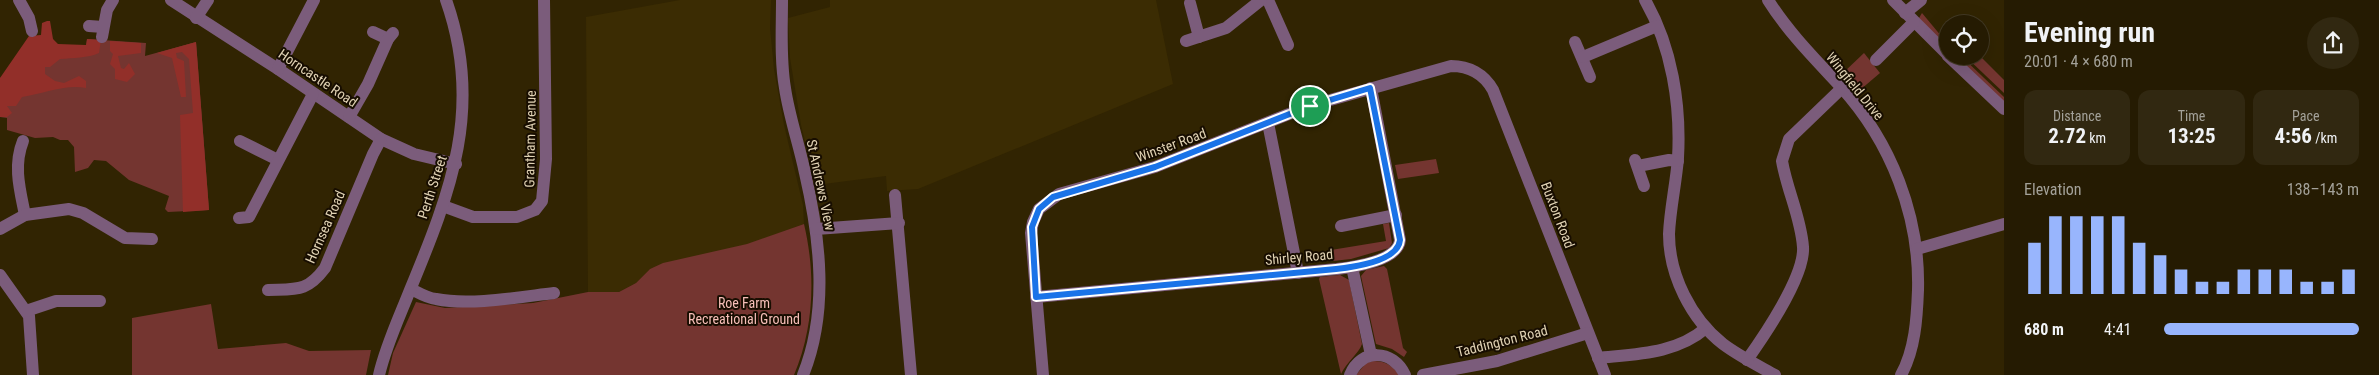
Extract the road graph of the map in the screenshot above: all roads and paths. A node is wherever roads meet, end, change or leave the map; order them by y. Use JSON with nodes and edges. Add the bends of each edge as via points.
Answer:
{"nodes":[{"id":1,"x":19,"y":0,"type":"edge"},
{"id":2,"x":113,"y":0,"type":"edge"},
{"id":3,"x":171,"y":0,"type":"edge"},
{"id":4,"x":208,"y":0,"type":"edge"},
{"id":5,"x":314,"y":0,"type":"edge"},
{"id":6,"x":446,"y":0,"type":"edge"},
{"id":7,"x":544,"y":0,"type":"edge"},
{"id":8,"x":782,"y":0,"type":"edge"},
{"id":9,"x":1261,"y":0,"type":"edge"},
{"id":10,"x":1268,"y":0,"type":"edge"},
{"id":11,"x":1645,"y":0,"type":"edge"},
{"id":12,"x":1768,"y":0,"type":"edge"},
{"id":13,"x":1893,"y":0,"type":"edge"},
{"id":14,"x":1921,"y":0,"type":"edge"},
{"id":15,"x":1190,"y":3,"type":"dead end"},
{"id":16,"x":1904,"y":13,"type":"junction"},
{"id":17,"x":196,"y":18,"type":"junction"},
{"id":18,"x":1914,"y":22,"type":"junction"},
{"id":19,"x":89,"y":26,"type":"dead end"},
{"id":20,"x":1658,"y":26,"type":"junction"},
{"id":21,"x":32,"y":31,"type":"dead end"},
{"id":22,"x":373,"y":32,"type":"dead end"},
{"id":23,"x":1199,"y":37,"type":"junction"},
{"id":24,"x":1186,"y":41,"type":"dead end"},
{"id":25,"x":1575,"y":42,"type":"dead end"},
{"id":26,"x":1288,"y":45,"type":"dead end"},
{"id":27,"x":1939,"y":47,"type":"edge"},
{"id":28,"x":1583,"y":57,"type":"junction"},
{"id":29,"x":1876,"y":60,"type":"dead end"},
{"id":30,"x":1958,"y":65,"type":"edge"},
{"id":31,"x":278,"y":69,"type":"junction"},
{"id":32,"x":1475,"y":71,"type":"joint"},
{"id":33,"x":1590,"y":77,"type":"dead end"},
{"id":34,"x":1370,"y":88,"type":"junction"},
{"id":35,"x":1842,"y":88,"type":"junction"},
{"id":36,"x":314,"y":94,"type":"junction"},
{"id":37,"x":2004,"y":109,"type":"edge"},
{"id":38,"x":349,"y":118,"type":"junction"},
{"id":39,"x":1268,"y":123,"type":"junction"},
{"id":40,"x":381,"y":139,"type":"junction"},
{"id":41,"x":22,"y":141,"type":"dead end"},
{"id":42,"x":240,"y":141,"type":"dead end"},
{"id":43,"x":278,"y":160,"type":"junction"},
{"id":44,"x":1678,"y":161,"type":"junction"},
{"id":45,"x":456,"y":164,"type":"junction"},
{"id":46,"x":1644,"y":186,"type":"dead end"},
{"id":47,"x":895,"y":196,"type":"dead end"},
{"id":48,"x":443,"y":206,"type":"junction"},
{"id":49,"x":1396,"y":215,"type":"junction"},
{"id":50,"x":25,"y":216,"type":"junction"},
{"id":51,"x":239,"y":218,"type":"dead end"},
{"id":52,"x":899,"y":223,"type":"junction"},
{"id":53,"x":2004,"y":224,"type":"edge"},
{"id":54,"x":1341,"y":226,"type":"dead end"},
{"id":55,"x":0,"y":229,"type":"edge"},
{"id":56,"x":816,"y":229,"type":"junction"},
{"id":57,"x":152,"y":239,"type":"dead end"},
{"id":58,"x":1917,"y":249,"type":"junction"},
{"id":59,"x":1352,"y":267,"type":"junction"},
{"id":60,"x":1298,"y":272,"type":"junction"},
{"id":61,"x":0,"y":275,"type":"edge"},
{"id":62,"x":411,"y":289,"type":"junction"},
{"id":63,"x":268,"y":290,"type":"dead end"},
{"id":64,"x":554,"y":294,"type":"dead end"},
{"id":65,"x":1036,"y":297,"type":"junction"},
{"id":66,"x":100,"y":301,"type":"dead end"},
{"id":67,"x":26,"y":311,"type":"junction"},
{"id":68,"x":1706,"y":328,"type":"junction"},
{"id":69,"x":1588,"y":333,"type":"junction"},
{"id":70,"x":1371,"y":355,"type":"junction"},
{"id":71,"x":1598,"y":358,"type":"junction"},
{"id":72,"x":1747,"y":360,"type":"junction"},
{"id":73,"x":33,"y":375,"type":"edge"},
{"id":74,"x":379,"y":375,"type":"edge"},
{"id":75,"x":803,"y":375,"type":"edge"},
{"id":76,"x":911,"y":375,"type":"edge"},
{"id":77,"x":1043,"y":375,"type":"edge"},
{"id":78,"x":1350,"y":375,"type":"edge"},
{"id":79,"x":1405,"y":375,"type":"edge"},
{"id":80,"x":1423,"y":375,"type":"edge"},
{"id":81,"x":1605,"y":375,"type":"edge"},
{"id":82,"x":1775,"y":375,"type":"edge"},
{"id":83,"x":1901,"y":375,"type":"edge"}],
"edges":[{"from":1,"to":21,"type":"street"},
{"from":2,"to":19,"type":"street","via":[[107,10],[103,32]]},
{"from":3,"to":17,"type":"street","name":"Horncastle Road"},
{"from":4,"to":17,"type":"street"},
{"from":5,"to":31,"type":"street"},
{"from":6,"to":45,"type":"street","name":"Perth Street","via":[[462,70],[462,125]]},
{"from":7,"to":48,"type":"street","name":"Grantham Avenue","via":[[546,159],[542,201],[535,210],[517,217],[473,217]]},
{"from":8,"to":56,"type":"street","name":"St Andrews View","via":[[784,87]]},
{"from":9,"to":23,"type":"street","via":[[1226,28]]},
{"from":10,"to":26,"type":"street"},
{"from":11,"to":20,"type":"street"},
{"from":12,"to":35,"type":"street","name":"Wingfield Drive","via":[[1795,38]]},
{"from":13,"to":16,"type":"street"},
{"from":14,"to":16,"type":"street"},
{"from":15,"to":23,"type":"street"},
{"from":16,"to":18,"type":"street"},
{"from":17,"to":31,"type":"street","name":"Horncastle Road"},
{"from":18,"to":27,"type":"street"},
{"from":18,"to":29,"type":"street"},
{"from":20,"to":28,"type":"street"},
{"from":20,"to":44,"type":"street","via":[[1675,90]]},
{"from":22,"to":38,"type":"street","via":[[390,36]]},
{"from":23,"to":24,"type":"street"},
{"from":25,"to":28,"type":"street"},
{"from":28,"to":33,"type":"street"},
{"from":30,"to":37,"type":"street"},
{"from":31,"to":36,"type":"street","name":"Horncastle Road"},
{"from":32,"to":34,"type":"street","name":"Winster Road","via":[[1463,66],[1445,66]]},
{"from":32,"to":69,"type":"street","name":"Buxton Road","via":[[1493,90]]},
{"from":34,"to":39,"type":"street","name":"Winster Road"},
{"from":34,"to":49,"type":"street","name":"Shirley Road"},
{"from":35,"to":58,"type":"street","name":"Wingfield Drive","via":[[1877,136],[1890,161],[1910,214]]},
{"from":35,"to":72,"type":"street","via":[[1789,139],[1784,149],[1782,161],[1802,239],[1803,259],[1781,306]]},
{"from":36,"to":38,"type":"street","name":"Horncastle Road"},
{"from":36,"to":43,"type":"street"},
{"from":38,"to":40,"type":"street","name":"Horncastle Road"},
{"from":39,"to":60,"type":"street"},
{"from":39,"to":65,"type":"street","name":"Winster Road","via":[[1155,167],[1053,197],[1039,209],[1032,227]]},
{"from":40,"to":45,"type":"street","name":"Horncastle Road","via":[[414,154]]},
{"from":40,"to":63,"type":"street","name":"Hornsea Road","via":[[325,268],[314,282],[305,287]]},
{"from":41,"to":50,"type":"street","via":[[18,152],[18,179]]},
{"from":42,"to":43,"type":"street","via":[[251,152]]},
{"from":43,"to":51,"type":"street","via":[[249,217]]},
{"from":44,"to":46,"type":"street","via":[[1636,162]]},
{"from":44,"to":68,"type":"street","via":[[1669,232],[1671,254],[1678,282]]},
{"from":45,"to":48,"type":"street","name":"Perth Street"},
{"from":47,"to":52,"type":"street"},
{"from":48,"to":62,"type":"street","name":"Perth Street"},
{"from":49,"to":54,"type":"street"},
{"from":49,"to":59,"type":"street","name":"Shirley Road","via":[[1400,240],[1395,252]]},
{"from":50,"to":55,"type":"street"},
{"from":50,"to":57,"type":"street","via":[[69,209],[83,213],[125,238]]},
{"from":52,"to":56,"type":"street"},
{"from":52,"to":76,"type":"street"},
{"from":53,"to":58,"type":"street"},
{"from":56,"to":75,"type":"street","name":"St Andrews View","via":[[819,304],[809,360]]},
{"from":58,"to":83,"type":"street","name":"Wingfield Drive","via":[[1918,315]]},
{"from":59,"to":60,"type":"street","name":"Shirley Road"},
{"from":59,"to":70,"type":"street"},
{"from":60,"to":65,"type":"street","name":"Shirley Road"},
{"from":61,"to":67,"type":"street"},
{"from":62,"to":64,"type":"street","via":[[448,301],[539,291]]},
{"from":62,"to":74,"type":"street","name":"Perth Street","via":[[386,349]]},
{"from":65,"to":77,"type":"street","name":"Winster Road"},
{"from":66,"to":67,"type":"street","via":[[56,301]]},
{"from":67,"to":73,"type":"street","via":[[30,323]]},
{"from":68,"to":71,"type":"street","via":[[1666,350]]},
{"from":68,"to":72,"type":"street","via":[[1722,344]]},
{"from":69,"to":71,"type":"street","name":"Buxton Road"},
{"from":69,"to":80,"type":"street","name":"Taddington Road","via":[[1497,361]]},
{"from":70,"to":78,"type":"street","via":[[1357,363]]},
{"from":70,"to":79,"type":"street","via":[[1392,359]]},
{"from":71,"to":81,"type":"street","name":"Buxton Road"},
{"from":72,"to":82,"type":"street"}]}
